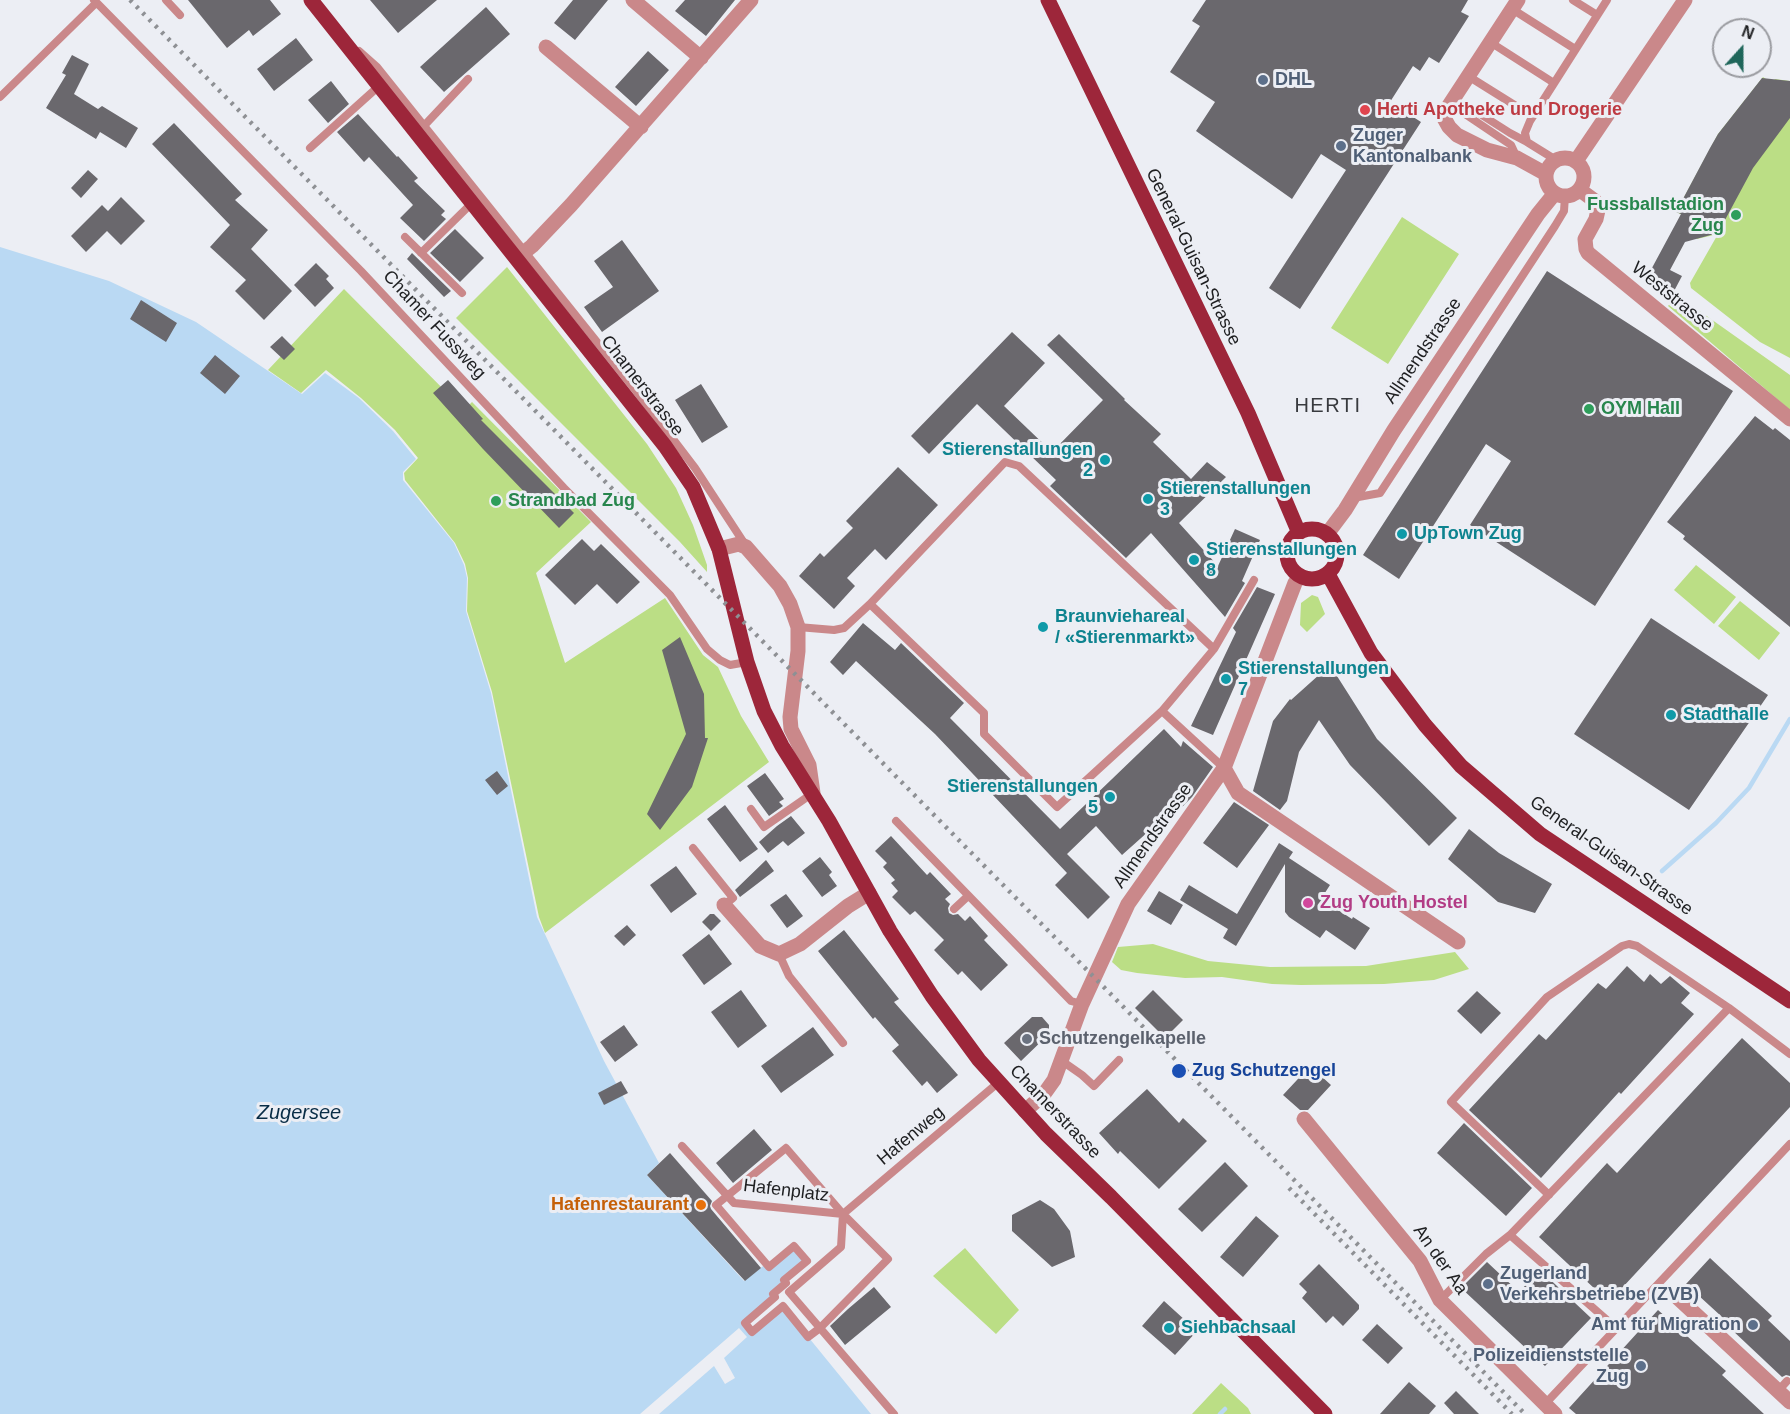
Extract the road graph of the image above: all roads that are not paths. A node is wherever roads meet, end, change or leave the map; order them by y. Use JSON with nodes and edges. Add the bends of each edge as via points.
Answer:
{"nodes":[{"id":1,"x":166,"y":0,"type":"edge"},
{"id":2,"x":311,"y":0,"type":"edge"},
{"id":3,"x":633,"y":0,"type":"edge"},
{"id":4,"x":751,"y":0,"type":"edge"},
{"id":5,"x":1048,"y":0,"type":"edge"},
{"id":6,"x":1573,"y":0,"type":"edge"},
{"id":7,"x":1607,"y":0,"type":"edge"},
{"id":8,"x":1685,"y":0,"type":"edge"},
{"id":9,"x":95,"y":2,"type":"edge"},
{"id":10,"x":1515,"y":5,"type":"edge"},
{"id":11,"x":180,"y":15,"type":"dead end"},
{"id":12,"x":1597,"y":15,"type":"junction"},
{"id":13,"x":336,"y":31,"type":"junction"},
{"id":14,"x":1490,"y":42,"type":"junction"},
{"id":15,"x":546,"y":47,"type":"dead end"},
{"id":16,"x":1575,"y":49,"type":"junction"},
{"id":17,"x":700,"y":57,"type":"junction"},
{"id":18,"x":1468,"y":76,"type":"junction"},
{"id":19,"x":468,"y":79,"type":"dead end"},
{"id":20,"x":1554,"y":83,"type":"junction"},
{"id":21,"x":379,"y":86,"type":"junction"},
{"id":22,"x":0,"y":97,"type":"edge"},
{"id":23,"x":1524,"y":111,"type":"dead end"},
{"id":24,"x":641,"y":127,"type":"junction"},
{"id":25,"x":420,"y":129,"type":"junction"},
{"id":26,"x":1527,"y":142,"type":"junction"},
{"id":27,"x":310,"y":148,"type":"dead end"},
{"id":28,"x":1516,"y":158,"type":"junction"},
{"id":29,"x":1556,"y":160,"type":"junction"},
{"id":30,"x":1576,"y":160,"type":"junction"},
{"id":31,"x":1546,"y":174,"type":"junction"},
{"id":32,"x":1580,"y":190,"type":"junction"},
{"id":33,"x":1560,"y":195,"type":"junction"},
{"id":34,"x":472,"y":203,"type":"junction"},
{"id":35,"x":405,"y":237,"type":"dead end"},
{"id":36,"x":421,"y":253,"type":"junction"},
{"id":37,"x":521,"y":255,"type":"junction"},
{"id":38,"x":462,"y":293,"type":"dead end"},
{"id":39,"x":1790,"y":419,"type":"edge"},
{"id":40,"x":1352,"y":498,"type":"junction"},
{"id":41,"x":1299,"y":533,"type":"junction"},
{"id":42,"x":1327,"y":534,"type":"junction"},
{"id":43,"x":746,"y":547,"type":"junction"},
{"id":44,"x":719,"y":549,"type":"junction"},
{"id":45,"x":1328,"y":574,"type":"junction"},
{"id":46,"x":1300,"y":576,"type":"junction"},
{"id":47,"x":1254,"y":580,"type":"dead end"},
{"id":48,"x":870,"y":604,"type":"junction"},
{"id":49,"x":798,"y":627,"type":"junction"},
{"id":50,"x":1214,"y":649,"type":"junction"},
{"id":51,"x":747,"y":662,"type":"junction"},
{"id":52,"x":1162,"y":711,"type":"junction"},
{"id":53,"x":1224,"y":768,"type":"junction"},
{"id":54,"x":813,"y":793,"type":"junction"},
{"id":55,"x":751,"y":809,"type":"dead end"},
{"id":56,"x":896,"y":821,"type":"dead end"},
{"id":57,"x":693,"y":848,"type":"dead end"},
{"id":58,"x":869,"y":893,"type":"junction"},
{"id":59,"x":968,"y":896,"type":"junction"},
{"id":60,"x":724,"y":905,"type":"joint"},
{"id":61,"x":954,"y":909,"type":"dead end"},
{"id":62,"x":1458,"y":942,"type":"dead end"},
{"id":63,"x":779,"y":954,"type":"junction"},
{"id":64,"x":1790,"y":1001,"type":"edge"},
{"id":65,"x":1082,"y":1004,"type":"junction"},
{"id":66,"x":1729,"y":1008,"type":"junction"},
{"id":67,"x":843,"y":1042,"type":"dead end"},
{"id":68,"x":1790,"y":1054,"type":"edge"},
{"id":69,"x":1119,"y":1060,"type":"dead end"},
{"id":70,"x":1062,"y":1061,"type":"junction"},
{"id":71,"x":999,"y":1082,"type":"junction"},
{"id":72,"x":1025,"y":1111,"type":"junction"},
{"id":73,"x":1304,"y":1119,"type":"dead end"},
{"id":74,"x":1790,"y":1144,"type":"edge"},
{"id":75,"x":682,"y":1146,"type":"dead end"},
{"id":76,"x":1549,"y":1195,"type":"junction"},
{"id":77,"x":727,"y":1196,"type":"junction"},
{"id":78,"x":843,"y":1214,"type":"junction"},
{"id":79,"x":1510,"y":1235,"type":"junction"},
{"id":80,"x":1678,"y":1298,"type":"dead end"},
{"id":81,"x":1440,"y":1300,"type":"junction"},
{"id":82,"x":820,"y":1328,"type":"junction"},
{"id":83,"x":1616,"y":1328,"type":"junction"},
{"id":84,"x":1790,"y":1402,"type":"edge"},
{"id":85,"x":1550,"y":1409,"type":"edge"},
{"id":86,"x":894,"y":1414,"type":"edge"},
{"id":87,"x":1325,"y":1414,"type":"edge"}],
"edges":[{"from":1,"to":11,"type":"lane"},
{"from":2,"to":13,"type":"main road","name":"Chamerstrasse"},
{"from":3,"to":17,"type":"street"},
{"from":4,"to":17,"type":"street"},
{"from":5,"to":41,"type":"main road","name":"General-Guisan-Strasse","via":[[1248,414]]},
{"from":6,"to":12,"type":"lane"},
{"from":7,"to":12,"type":"lane"},
{"from":8,"to":30,"type":"street"},
{"from":9,"to":22,"type":"lane"},
{"from":9,"to":51,"type":"lane","name":"Chamer Fussweg","via":[[361,271],[670,595],[707,649],[730,664]]},
{"from":10,"to":14,"type":"street"},
{"from":10,"to":16,"type":"lane"},
{"from":12,"to":16,"type":"lane"},
{"from":13,"to":21,"type":"main road","name":"Chamerstrasse"},
{"from":13,"to":25,"type":"lane","via":[[377,67]]},
{"from":14,"to":18,"type":"street"},
{"from":14,"to":20,"type":"lane"},
{"from":15,"to":24,"type":"street"},
{"from":16,"to":20,"type":"lane"},
{"from":17,"to":24,"type":"street"},
{"from":18,"to":23,"type":"lane"},
{"from":18,"to":28,"type":"street","via":[[1448,107],[1444,118],[1449,128],[1487,150]]},
{"from":19,"to":25,"type":"lane"},
{"from":20,"to":26,"type":"lane","via":[[1530,121],[1525,133]]},
{"from":21,"to":25,"type":"main road","name":"Chamerstrasse"},
{"from":21,"to":27,"type":"lane"},
{"from":24,"to":37,"type":"street"},
{"from":25,"to":34,"type":"main road","name":"Chamerstrasse"},
{"from":25,"to":37,"type":"lane"},
{"from":26,"to":28,"type":"lane","via":[[1464,108],[1511,145]]},
{"from":26,"to":29,"type":"lane"},
{"from":28,"to":31,"type":"street"},
{"from":29,"to":30,"type":"street"},
{"from":29,"to":31,"type":"street"},
{"from":30,"to":32,"type":"street","via":[[1585,178]]},
{"from":31,"to":33,"type":"street","via":[[1548,185]]},
{"from":32,"to":33,"type":"street"},
{"from":32,"to":39,"type":"street","name":"Weststrasse","via":[[1595,201],[1598,210],[1585,239],[1588,253]]},
{"from":33,"to":40,"type":"street","name":"Allmendstrasse","via":[[1538,214]]},
{"from":33,"to":40,"type":"lane","via":[[1564,211],[1555,226],[1380,493]]},
{"from":34,"to":36,"type":"lane"},
{"from":34,"to":37,"type":"main road","name":"Chamerstrasse"},
{"from":35,"to":36,"type":"lane"},
{"from":36,"to":38,"type":"lane"},
{"from":37,"to":43,"type":"lane","via":[[695,468]]},
{"from":37,"to":44,"type":"main road","name":"Chamerstrasse","via":[[665,446],[697,495]]},
{"from":40,"to":42,"type":"street","name":"Allmendstrasse"},
{"from":41,"to":42,"type":"main road","via":[[1313,529]]},
{"from":41,"to":46,"type":"main road","via":[[1287,551],[1290,566]]},
{"from":42,"to":45,"type":"main road","via":[[1337,551],[1336,564]]},
{"from":43,"to":44,"type":"street","via":[[740,544]]},
{"from":43,"to":49,"type":"street","name":"Chamerstrasse","via":[[780,586]]},
{"from":44,"to":51,"type":"main road","name":"Chamerstrasse"},
{"from":45,"to":46,"type":"main road","via":[[1311,579]]},
{"from":45,"to":64,"type":"main road","name":"General-Guisan-Strasse","via":[[1371,653],[1461,766],[1540,834]]},
{"from":46,"to":53,"type":"street","name":"Allmendstrasse"},
{"from":47,"to":50,"type":"lane"},
{"from":48,"to":49,"type":"lane","via":[[844,628]]},
{"from":48,"to":50,"type":"lane","via":[[1005,462],[1019,466]]},
{"from":48,"to":52,"type":"lane","via":[[984,713],[984,734],[1057,807]]},
{"from":49,"to":54,"type":"street","name":"Chamerstrasse","via":[[791,729],[810,765]]},
{"from":50,"to":52,"type":"lane"},
{"from":51,"to":54,"type":"main road","name":"Chamerstrasse","via":[[764,711]]},
{"from":52,"to":53,"type":"lane"},
{"from":53,"to":62,"type":"street","via":[[1238,793]]},
{"from":53,"to":65,"type":"street","name":"Allmendstrasse","via":[[1128,904]]},
{"from":54,"to":55,"type":"lane","via":[[765,827]]},
{"from":54,"to":58,"type":"main road","name":"Chamerstrasse"},
{"from":56,"to":59,"type":"lane"},
{"from":57,"to":60,"type":"lane","via":[[733,898]]},
{"from":58,"to":63,"type":"street","via":[[800,944]]},
{"from":58,"to":71,"type":"main road","name":"Chamerstrasse","via":[[932,996]]},
{"from":59,"to":61,"type":"lane"},
{"from":59,"to":65,"type":"lane","via":[[1071,1001]]},
{"from":60,"to":63,"type":"street","via":[[760,946]]},
{"from":63,"to":67,"type":"lane","via":[[789,976]]},
{"from":65,"to":70,"type":"street","name":"Allmendstrasse"},
{"from":66,"to":68,"type":"lane"},
{"from":66,"to":76,"type":"lane"},
{"from":66,"to":76,"type":"lane","via":[[1629,944],[1547,997],[1450,1102]]},
{"from":69,"to":70,"type":"lane","via":[[1094,1086]]},
{"from":70,"to":72,"type":"street","name":"Allmendstrasse","via":[[1044,1094]]},
{"from":71,"to":72,"type":"main road","name":"Chamerstrasse"},
{"from":71,"to":78,"type":"lane","name":"Hafenweg"},
{"from":72,"to":87,"type":"main road","name":"Chamerstrasse"},
{"from":73,"to":81,"type":"street","name":"An der Aa","via":[[1420,1261]]},
{"from":74,"to":83,"type":"lane"},
{"from":75,"to":77,"type":"lane","name":"Hafenplatz"},
{"from":76,"to":79,"type":"lane"},
{"from":77,"to":78,"type":"lane","name":"Hafenplatz","via":[[734,1203]]},
{"from":77,"to":78,"type":"lane","via":[[786,1148]]},
{"from":77,"to":82,"type":"lane","via":[[716,1206],[769,1267],[795,1246],[807,1261],[784,1280],[786,1283],[773,1294],[775,1298],[745,1323],[752,1332],[783,1306],[808,1337]]},
{"from":78,"to":82,"type":"lane","name":"Hafenplatz","via":[[842,1247],[789,1292]]},
{"from":78,"to":82,"type":"lane","via":[[888,1259]]},
{"from":79,"to":81,"type":"lane"},
{"from":79,"to":83,"type":"lane"},
{"from":80,"to":84,"type":"street","via":[[1782,1386]]},
{"from":81,"to":85,"type":"street","name":"An der Aa"},
{"from":82,"to":86,"type":"lane"},
{"from":83,"to":85,"type":"lane"}]}
